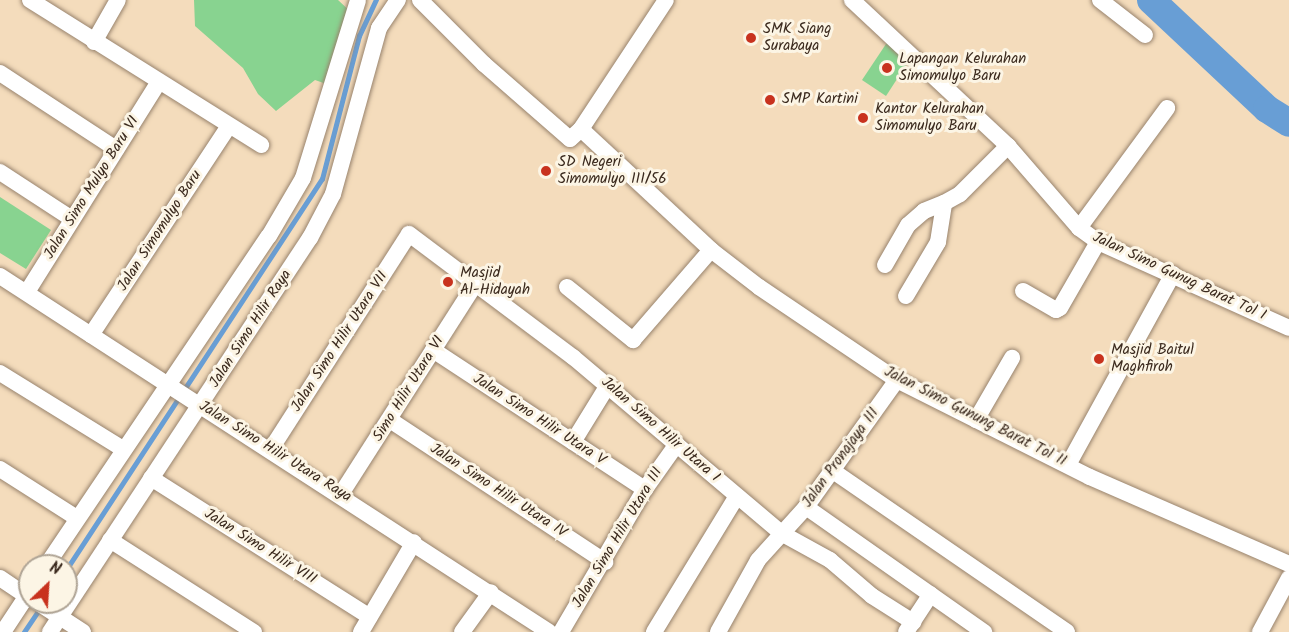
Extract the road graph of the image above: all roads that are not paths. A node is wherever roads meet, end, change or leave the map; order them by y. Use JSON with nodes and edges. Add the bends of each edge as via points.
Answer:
{"nodes":[{"id":1,"x":30,"y":0,"type":"edge"},
{"id":2,"x":118,"y":0,"type":"edge"},
{"id":3,"x":358,"y":0,"type":"edge"},
{"id":4,"x":398,"y":0,"type":"edge"},
{"id":5,"x":420,"y":0,"type":"edge"},
{"id":6,"x":666,"y":0,"type":"edge"},
{"id":7,"x":852,"y":0,"type":"edge"},
{"id":8,"x":1100,"y":0,"type":"edge"},
{"id":9,"x":1144,"y":35,"type":"dead end"},
{"id":10,"x":94,"y":42,"type":"junction"},
{"id":11,"x":0,"y":73,"type":"edge"},
{"id":12,"x":158,"y":83,"type":"junction"},
{"id":13,"x":1167,"y":108,"type":"dead end"},
{"id":14,"x":229,"y":126,"type":"junction"},
{"id":15,"x":581,"y":129,"type":"junction"},
{"id":16,"x":261,"y":146,"type":"dead end"},
{"id":17,"x":1008,"y":146,"type":"junction"},
{"id":18,"x":116,"y":149,"type":"junction"},
{"id":19,"x":0,"y":172,"type":"edge"},
{"id":20,"x":944,"y":204,"type":"junction"},
{"id":21,"x":72,"y":219,"type":"junction"},
{"id":22,"x":1079,"y":228,"type":"junction"},
{"id":23,"x":409,"y":234,"type":"joint"},
{"id":24,"x":1098,"y":242,"type":"junction"},
{"id":25,"x":711,"y":250,"type":"junction"},
{"id":26,"x":885,"y":265,"type":"dead end"},
{"id":27,"x":1173,"y":274,"type":"junction"},
{"id":28,"x":0,"y":276,"type":"edge"},
{"id":29,"x":476,"y":283,"type":"junction"},
{"id":30,"x":567,"y":287,"type":"dead end"},
{"id":31,"x":1023,"y":291,"type":"dead end"},
{"id":32,"x":27,"y":292,"type":"junction"},
{"id":33,"x":906,"y":296,"type":"dead end"},
{"id":34,"x":1289,"y":328,"type":"edge"},
{"id":35,"x":92,"y":335,"type":"junction"},
{"id":36,"x":433,"y":350,"type":"junction"},
{"id":37,"x":1012,"y":358,"type":"dead end"},
{"id":38,"x":0,"y":373,"type":"edge"},
{"id":39,"x":897,"y":380,"type":"junction"},
{"id":40,"x":608,"y":385,"type":"junction"},
{"id":41,"x":185,"y":395,"type":"junction"},
{"id":42,"x":390,"y":420,"type":"junction"},
{"id":43,"x":976,"y":420,"type":"junction"},
{"id":44,"x":573,"y":442,"type":"junction"},
{"id":45,"x":677,"y":444,"type":"junction"},
{"id":46,"x":123,"y":449,"type":"junction"},
{"id":47,"x":271,"y":449,"type":"junction"},
{"id":48,"x":1068,"y":465,"type":"junction"},
{"id":49,"x":0,"y":469,"type":"edge"},
{"id":50,"x":833,"y":471,"type":"junction"},
{"id":51,"x":151,"y":478,"type":"junction"},
{"id":52,"x":645,"y":489,"type":"junction"},
{"id":53,"x":341,"y":494,"type":"junction"},
{"id":54,"x":737,"y":496,"type":"junction"},
{"id":55,"x":806,"y":507,"type":"junction"},
{"id":56,"x":76,"y":518,"type":"junction"},
{"id":57,"x":782,"y":533,"type":"junction"},
{"id":58,"x":110,"y":540,"type":"junction"},
{"id":59,"x":414,"y":542,"type":"junction"},
{"id":60,"x":54,"y":554,"type":"edge"},
{"id":61,"x":605,"y":562,"type":"junction"},
{"id":62,"x":1289,"y":564,"type":"edge"},
{"id":63,"x":78,"y":568,"type":"edge"},
{"id":64,"x":0,"y":578,"type":"edge"},
{"id":65,"x":1289,"y":578,"type":"edge"},
{"id":66,"x":18,"y":589,"type":"edge"},
{"id":67,"x":491,"y":592,"type":"junction"},
{"id":68,"x":931,"y":594,"type":"junction"},
{"id":69,"x":25,"y":614,"type":"edge"},
{"id":70,"x":43,"y":614,"type":"edge"},
{"id":71,"x":57,"y":614,"type":"edge"},
{"id":72,"x":370,"y":617,"type":"junction"},
{"id":73,"x":910,"y":627,"type":"edge"},
{"id":74,"x":3,"y":632,"type":"edge"},
{"id":75,"x":50,"y":632,"type":"edge"},
{"id":76,"x":83,"y":632,"type":"edge"},
{"id":77,"x":254,"y":632,"type":"edge"},
{"id":78,"x":361,"y":632,"type":"edge"},
{"id":79,"x":462,"y":632,"type":"edge"},
{"id":80,"x":549,"y":632,"type":"edge"},
{"id":81,"x":561,"y":632,"type":"edge"},
{"id":82,"x":654,"y":632,"type":"edge"},
{"id":83,"x":718,"y":632,"type":"edge"},
{"id":84,"x":984,"y":632,"type":"edge"},
{"id":85,"x":1067,"y":632,"type":"edge"},
{"id":86,"x":1260,"y":632,"type":"edge"}],
"edges":[{"from":1,"to":10,"type":"street"},
{"from":2,"to":10,"type":"street"},
{"from":3,"to":41,"type":"street","name":"Jalan Simo Hilir Raya","via":[[303,178]]},
{"from":4,"to":41,"type":"street","name":"Jalan Simo Hilir Raya","via":[[379,28],[333,194],[310,238]]},
{"from":5,"to":15,"type":"street","via":[[564,137],[570,139]]},
{"from":6,"to":15,"type":"street"},
{"from":7,"to":17,"type":"street","name":"Jalan Simo Gunug Barat Tol I"},
{"from":8,"to":9,"type":"street"},
{"from":10,"to":12,"type":"street"},
{"from":11,"to":18,"type":"street"},
{"from":12,"to":14,"type":"street"},
{"from":12,"to":18,"type":"street","name":"Jalan Simo Mulyo Baru VI"},
{"from":13,"to":22,"type":"street"},
{"from":14,"to":16,"type":"street"},
{"from":14,"to":35,"type":"street","name":"Jalan Simomulyo Baru"},
{"from":15,"to":25,"type":"street","name":"Jalan Simo Gunung Barat Tol II"},
{"from":17,"to":20,"type":"street","via":[[960,194]]},
{"from":17,"to":22,"type":"street","name":"Jalan Simo Gunug Barat Tol I"},
{"from":18,"to":21,"type":"street","name":"Jalan Simo Mulyo Baru VI"},
{"from":19,"to":21,"type":"street"},
{"from":20,"to":26,"type":"street","via":[[924,211],[908,225]]},
{"from":20,"to":33,"type":"street","via":[[938,242]]},
{"from":21,"to":32,"type":"street","name":"Jalan Simo Mulyo Baru VI"},
{"from":22,"to":24,"type":"street","name":"Jalan Simo Gunug Barat Tol I"},
{"from":23,"to":29,"type":"street","name":"Jalan Simo Hilir Utara I"},
{"from":23,"to":47,"type":"street","name":"Jalan Simo Hilir Utara VII"},
{"from":24,"to":27,"type":"street","name":"Jalan Simo Gunug Barat Tol I"},
{"from":24,"to":31,"type":"street","via":[[1060,308],[1056,310]]},
{"from":25,"to":30,"type":"street","via":[[633,340]]},
{"from":25,"to":39,"type":"street","name":"Jalan Simo Gunung Barat Tol II"},
{"from":27,"to":34,"type":"street","name":"Jalan Simo Gunug Barat Tol I"},
{"from":27,"to":48,"type":"street"},
{"from":28,"to":32,"type":"street","name":"Jalan Simo Hilir Utara Raya"},
{"from":29,"to":36,"type":"street","name":"Simo Hilir Utara VI"},
{"from":29,"to":40,"type":"street","name":"Jalan Simo Hilir Utara I"},
{"from":32,"to":35,"type":"street","name":"Jalan Simo Hilir Utara Raya"},
{"from":35,"to":41,"type":"street","name":"Jalan Simo Hilir Utara Raya"},
{"from":36,"to":42,"type":"street","name":"Simo Hilir Utara VI"},
{"from":36,"to":44,"type":"street","name":"Jalan Simo Hilir Utara V"},
{"from":37,"to":43,"type":"street"},
{"from":38,"to":46,"type":"street"},
{"from":39,"to":43,"type":"street","name":"Jalan Simo Gunung Barat Tol II"},
{"from":39,"to":50,"type":"street","name":"Jalan Pronajaya III"},
{"from":40,"to":44,"type":"street"},
{"from":40,"to":45,"type":"street","name":"Jalan Simo Hilir Utara I"},
{"from":41,"to":46,"type":"street","name":"Jalan Simo Hilir Raya"},
{"from":41,"to":47,"type":"street","name":"Jalan Simo Hilir Utara Raya"},
{"from":41,"to":51,"type":"street","name":"Jalan Simo Hilir Raya"},
{"from":42,"to":53,"type":"street","name":"Simo Hilir Utara VI"},
{"from":42,"to":61,"type":"street","name":"Jalan Simo Hilir Utara IV"},
{"from":43,"to":48,"type":"street","name":"Jalan Simo Gunung Barat Tol II"},
{"from":44,"to":52,"type":"street","name":"Jalan Simo Hilir Utara V"},
{"from":45,"to":52,"type":"street","name":"Jalan Simo Hilir Utara III"},
{"from":45,"to":54,"type":"street","name":"Jalan Simo Hilir Utara I"},
{"from":46,"to":56,"type":"street","name":"Jalan Simo Hilir Raya"},
{"from":47,"to":53,"type":"street","name":"Jalan Simo Hilir Utara Raya"},
{"from":48,"to":62,"type":"street","name":"Jalan Simo Gunung Barat Tol II"},
{"from":49,"to":56,"type":"street"},
{"from":50,"to":55,"type":"street","name":"Jalan Pronajaya III"},
{"from":50,"to":85,"type":"street"},
{"from":51,"to":58,"type":"street","name":"Jalan Simo Hilir Raya"},
{"from":51,"to":72,"type":"street","name":"Jalan Simo Hilir VIII"},
{"from":52,"to":61,"type":"street","name":"Jalan Simo Hilir Utara III"},
{"from":53,"to":59,"type":"street","name":"Jalan Simo Hilir Utara Raya"},
{"from":54,"to":57,"type":"street","name":"Jalan Simo Hilir Utara I"},
{"from":54,"to":82,"type":"street"},
{"from":55,"to":57,"type":"street","name":"Jalan Pronajaya III"},
{"from":55,"to":68,"type":"street"},
{"from":56,"to":60,"type":"street","name":"Jalan Simo Hilir Raya"},
{"from":57,"to":73,"type":"street","name":"Jalan Simo Hilir Utara I","via":[[830,560]]},
{"from":57,"to":83,"type":"street","name":"Jalan Pronajaya III","via":[[758,560]]},
{"from":58,"to":63,"type":"street","name":"Jalan Simo Hilir Raya"},
{"from":58,"to":77,"type":"street"},
{"from":59,"to":67,"type":"street","name":"Jalan Simo Hilir Utara Raya"},
{"from":59,"to":72,"type":"street"},
{"from":61,"to":81,"type":"street","name":"Jalan Simo Hilir Utara III"},
{"from":64,"to":66,"type":"street"},
{"from":65,"to":86,"type":"street"},
{"from":67,"to":79,"type":"street"},
{"from":67,"to":80,"type":"street","name":"Jalan Simo Hilir Utara Raya"},
{"from":68,"to":73,"type":"street"},
{"from":68,"to":84,"type":"street"},
{"from":69,"to":74,"type":"street","name":"Jalan Simo Hilir Raya"},
{"from":70,"to":75,"type":"street","name":"Jalan Simo Hilir Raya"},
{"from":71,"to":76,"type":"street"},
{"from":72,"to":78,"type":"street"}]}
